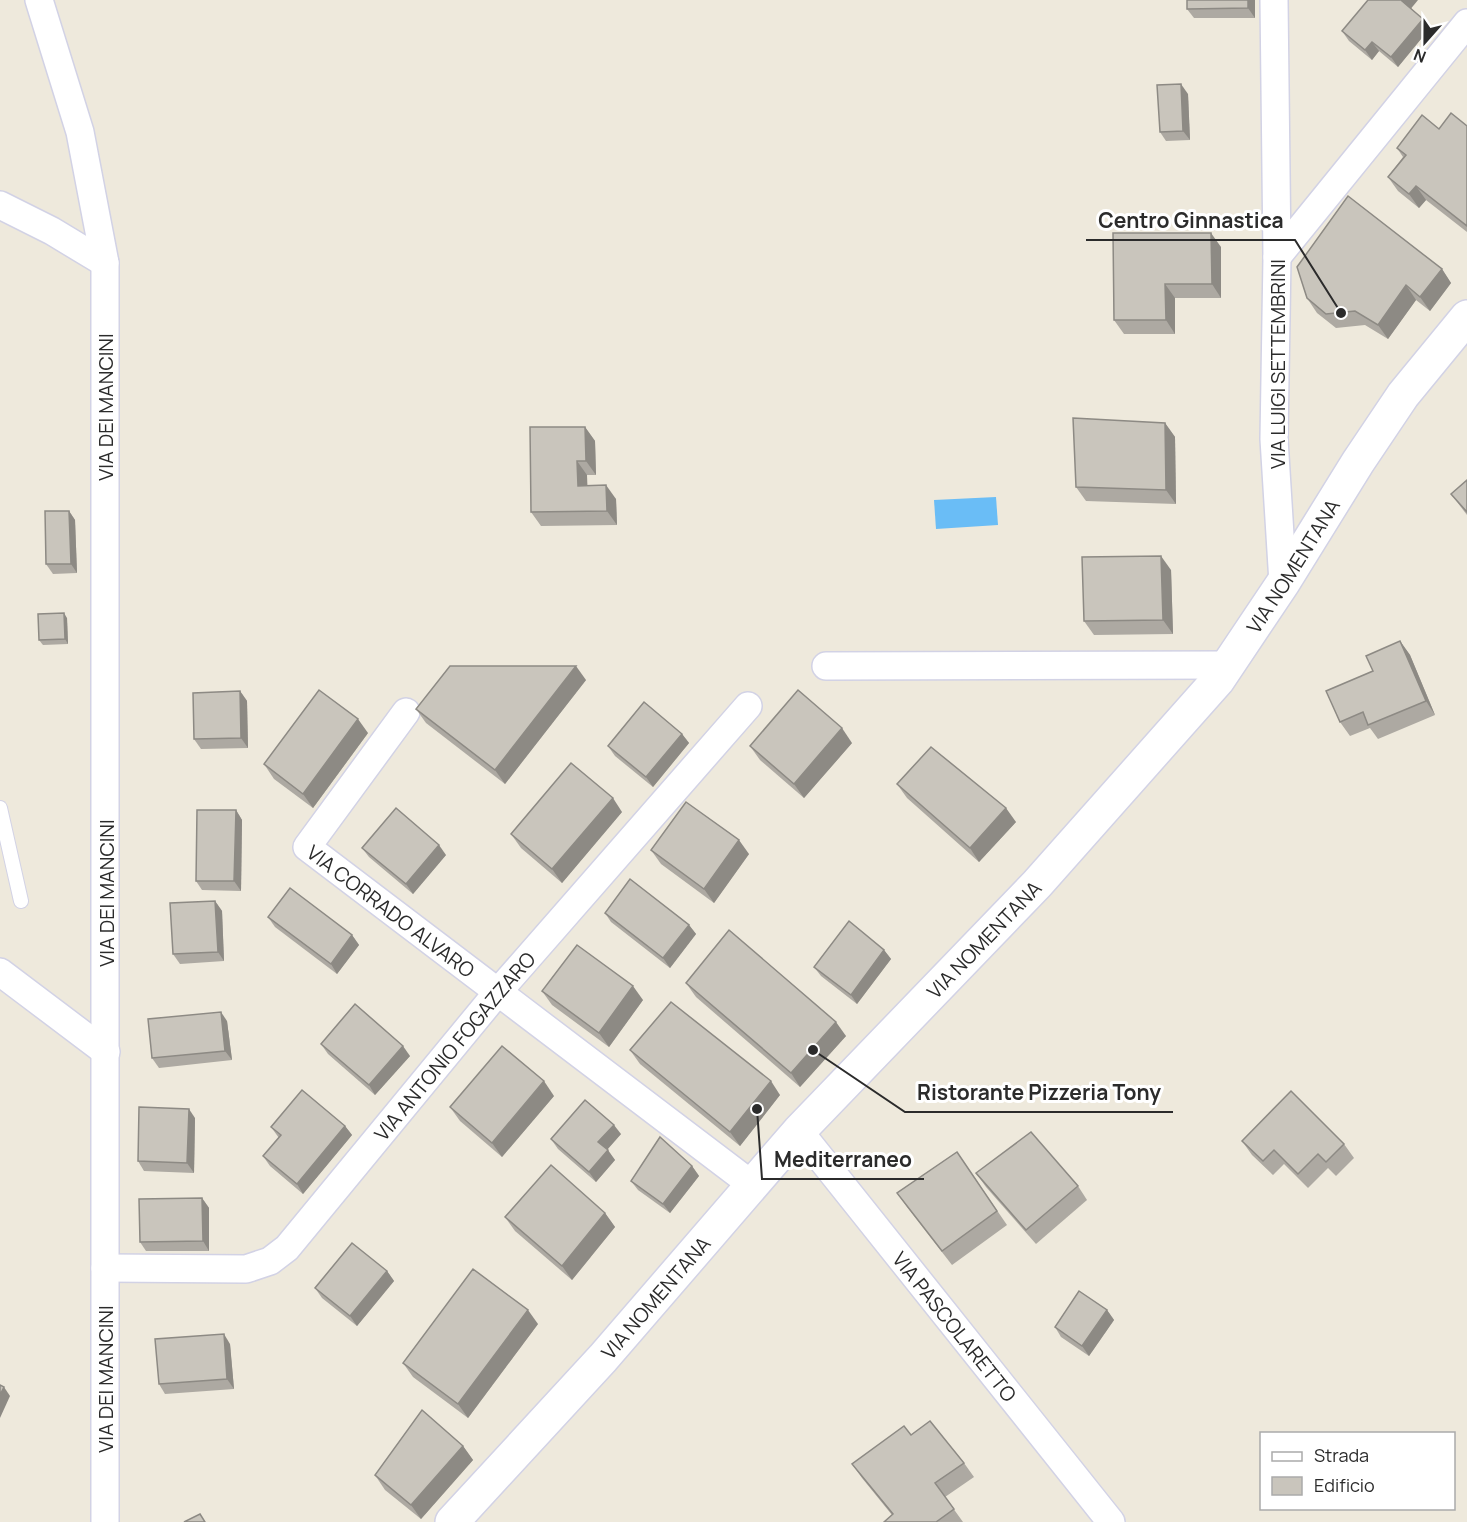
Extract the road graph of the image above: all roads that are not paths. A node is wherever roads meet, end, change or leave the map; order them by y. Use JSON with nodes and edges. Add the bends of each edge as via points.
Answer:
{"nodes":[{"id":1,"x":39,"y":0,"type":"edge"},
{"id":2,"x":1274,"y":0,"type":"edge"},
{"id":3,"x":1467,"y":23,"type":"edge"},
{"id":4,"x":0,"y":205,"type":"edge"},
{"id":5,"x":1277,"y":257,"type":"junction"},
{"id":6,"x":105,"y":263,"type":"junction"},
{"id":7,"x":1467,"y":317,"type":"edge"},
{"id":8,"x":1283,"y":583,"type":"junction"},
{"id":9,"x":1229,"y":665,"type":"junction"},
{"id":10,"x":826,"y":666,"type":"dead end"},
{"id":11,"x":748,"y":706,"type":"dead end"},
{"id":12,"x":406,"y":712,"type":"dead end"},
{"id":13,"x":0,"y":808,"type":"edge"},
{"id":14,"x":21,"y":901,"type":"dead end"},
{"id":15,"x":0,"y":972,"type":"edge"},
{"id":16,"x":497,"y":993,"type":"junction"},
{"id":17,"x":106,"y":1052,"type":"junction"},
{"id":18,"x":799,"y":1131,"type":"junction"},
{"id":19,"x":751,"y":1184,"type":"junction"},
{"id":20,"x":105,"y":1268,"type":"junction"},
{"id":21,"x":105,"y":1522,"type":"edge"},
{"id":22,"x":452,"y":1522,"type":"edge"},
{"id":23,"x":1111,"y":1522,"type":"edge"}],
"edges":[{"from":1,"to":6,"type":"street","name":"VIA DEI MANCINI","via":[[80,132]]},
{"from":2,"to":5,"type":"street","name":"VIA LUIGI SETTEMBRINI"},
{"from":3,"to":5,"type":"street"},
{"from":4,"to":6,"type":"street"},
{"from":5,"to":8,"type":"street","name":"VIA LUIGI SETTEMBRINI","via":[[1274,439]]},
{"from":6,"to":17,"type":"street","name":"VIA DEI MANCINI"},
{"from":7,"to":8,"type":"main road","name":"VIA NOMENTANA","via":[[1403,395]]},
{"from":8,"to":9,"type":"main road","name":"VIA NOMENTANA"},
{"from":9,"to":10,"type":"street"},
{"from":9,"to":18,"type":"main road","name":"VIA NOMENTANA","via":[[1037,884]]},
{"from":11,"to":16,"type":"street","name":"VIA ANTONIO FOGAZZARO"},
{"from":12,"to":16,"type":"street","name":"VIA CORRADO ALVARO","via":[[307,847]]},
{"from":13,"to":14,"type":"lane"},
{"from":15,"to":17,"type":"street"},
{"from":16,"to":19,"type":"street","name":"VIA CORRADO ALVARO"},
{"from":16,"to":20,"type":"street","name":"VIA ANTONIO FOGAZZARO","via":[[277,1257],[236,1270]]},
{"from":17,"to":20,"type":"street","name":"VIA DEI MANCINI"},
{"from":18,"to":19,"type":"main road","name":"VIA NOMENTANA"},
{"from":18,"to":23,"type":"street","name":"VIA PASCOLARETTO"},
{"from":19,"to":22,"type":"main road","name":"VIA NOMENTANA","via":[[603,1358]]},
{"from":20,"to":21,"type":"street","name":"VIA DEI MANCINI"}]}
